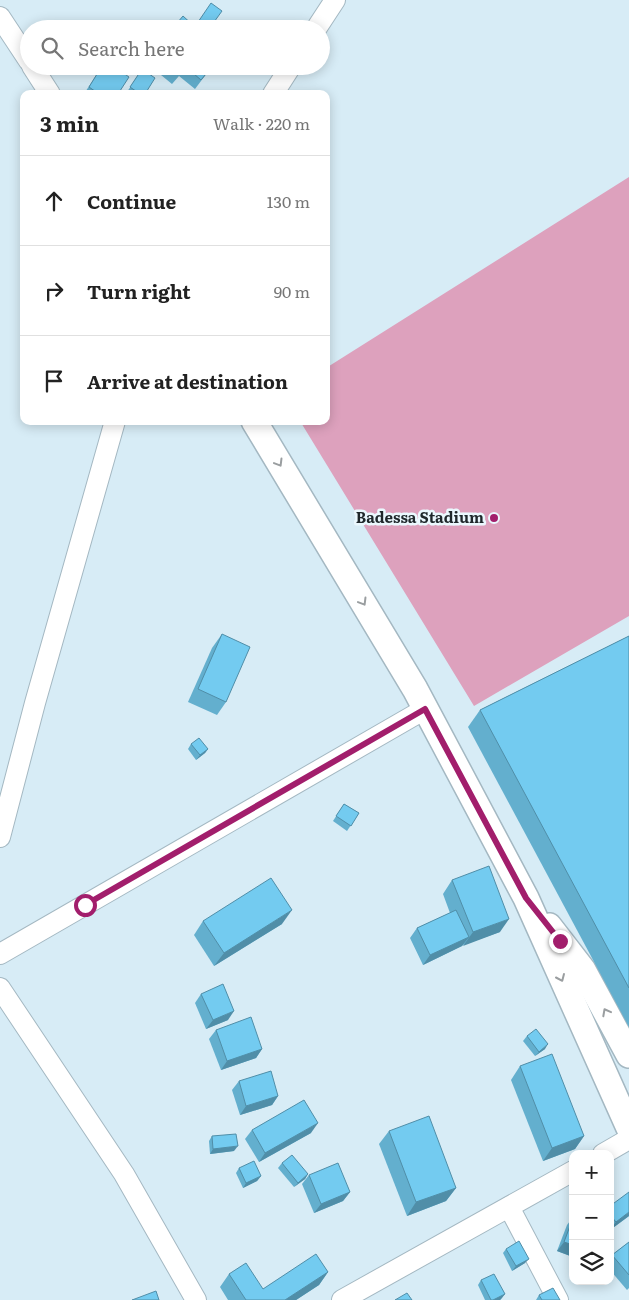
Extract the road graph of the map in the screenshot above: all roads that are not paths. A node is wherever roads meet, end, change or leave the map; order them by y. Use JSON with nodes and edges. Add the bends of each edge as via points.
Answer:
{"nodes":[{"id":1,"x":335,"y":0,"type":"edge"},
{"id":2,"x":0,"y":17,"type":"edge"},
{"id":3,"x":322,"y":20,"type":"edge"},
{"id":4,"x":20,"y":47,"type":"edge"},
{"id":5,"x":38,"y":75,"type":"edge"},
{"id":6,"x":285,"y":75,"type":"edge"},
{"id":7,"x":47,"y":90,"type":"edge"},
{"id":8,"x":275,"y":90,"type":"edge"},
{"id":9,"x":114,"y":425,"type":"edge"},
{"id":10,"x":256,"y":425,"type":"edge"},
{"id":11,"x":425,"y":709,"type":"junction"},
{"id":12,"x":0,"y":838,"type":"edge"},
{"id":13,"x":526,"y":898,"type":"junction"},
{"id":14,"x":0,"y":954,"type":"edge"},
{"id":15,"x":0,"y":988,"type":"edge"},
{"id":16,"x":629,"y":1055,"type":"edge"},
{"id":17,"x":629,"y":1128,"type":"edge"},
{"id":18,"x":629,"y":1139,"type":"edge"},
{"id":19,"x":610,"y":1150,"type":"edge"},
{"id":20,"x":569,"y":1173,"type":"edge"},
{"id":21,"x":508,"y":1207,"type":"junction"},
{"id":22,"x":196,"y":1300,"type":"edge"},
{"id":23,"x":342,"y":1300,"type":"edge"},
{"id":24,"x":558,"y":1300,"type":"edge"}],
"edges":[{"from":1,"to":3,"type":"street"},
{"from":2,"to":4,"type":"street"},
{"from":5,"to":7,"type":"street"},
{"from":6,"to":8,"type":"street"},
{"from":9,"to":12,"type":"street"},
{"from":10,"to":11,"type":"street","one_way":true},
{"from":11,"to":13,"type":"street"},
{"from":11,"to":14,"type":"street"},
{"from":16,"to":13,"type":"street","one_way":true,"via":[[583,970]]},
{"from":13,"to":17,"type":"street","one_way":true},
{"from":15,"to":22,"type":"street","via":[[124,1174]]},
{"from":18,"to":19,"type":"street"},
{"from":20,"to":21,"type":"street"},
{"from":21,"to":23,"type":"street"},
{"from":21,"to":24,"type":"street"}]}
